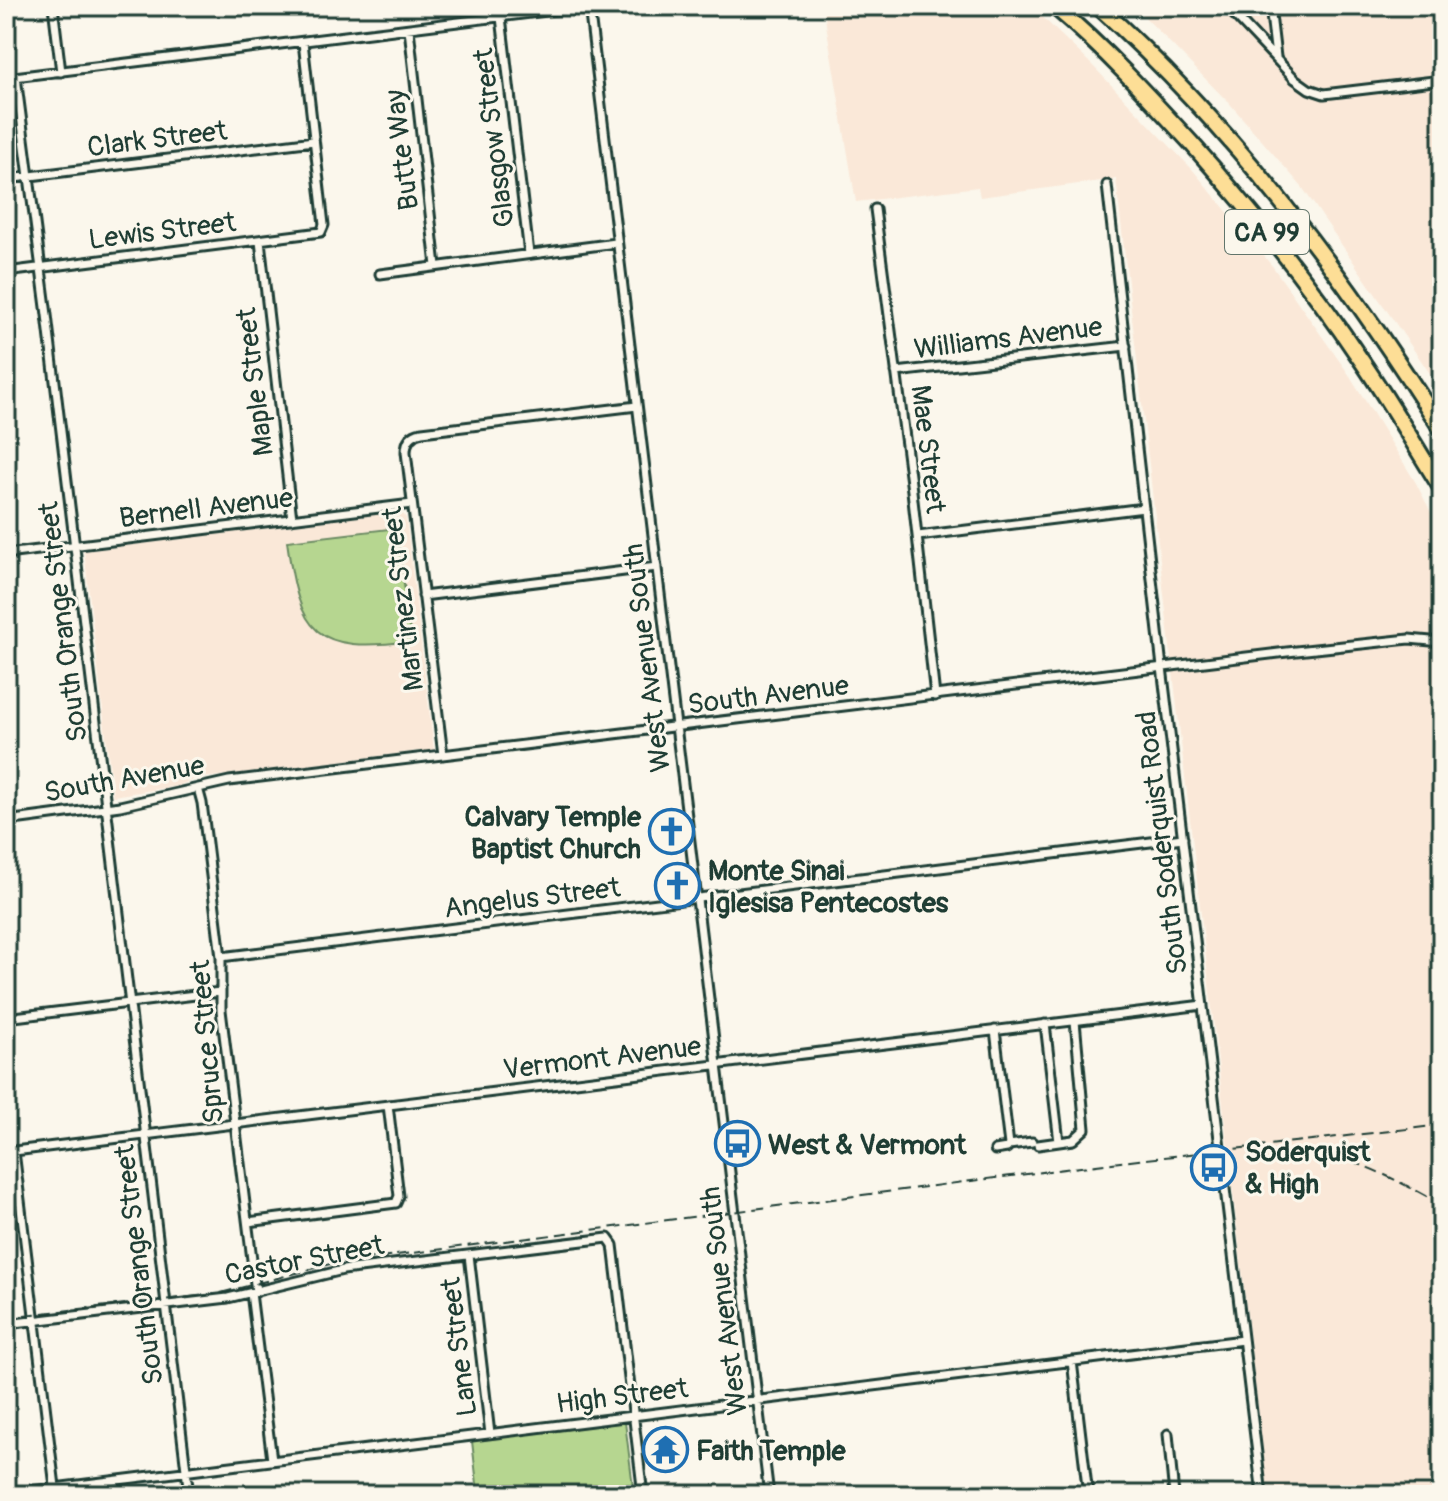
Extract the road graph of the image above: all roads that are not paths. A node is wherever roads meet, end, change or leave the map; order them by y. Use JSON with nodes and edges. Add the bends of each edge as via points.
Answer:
{"nodes":[{"id":1,"x":53,"y":6,"type":"edge"},
{"id":2,"x":588,"y":6,"type":"edge"},
{"id":3,"x":1054,"y":6,"type":"edge"},
{"id":4,"x":1098,"y":6,"type":"edge"},
{"id":5,"x":1226,"y":6,"type":"edge"},
{"id":6,"x":1270,"y":6,"type":"edge"},
{"id":7,"x":501,"y":17,"type":"junction"},
{"id":8,"x":409,"y":29,"type":"junction"},
{"id":9,"x":303,"y":42,"type":"junction"},
{"id":10,"x":1276,"y":60,"type":"junction"},
{"id":11,"x":61,"y":72,"type":"junction"},
{"id":12,"x":16,"y":77,"type":"junction"},
{"id":13,"x":6,"y":78,"type":"edge"},
{"id":14,"x":1442,"y":80,"type":"edge"},
{"id":15,"x":314,"y":141,"type":"junction"},
{"id":16,"x":29,"y":176,"type":"junction"},
{"id":17,"x":6,"y":179,"type":"edge"},
{"id":18,"x":1107,"y":185,"type":"dead end"},
{"id":19,"x":875,"y":209,"type":"dead end"},
{"id":20,"x":260,"y":241,"type":"junction"},
{"id":21,"x":616,"y":243,"type":"junction"},
{"id":22,"x":529,"y":254,"type":"junction"},
{"id":23,"x":436,"y":266,"type":"junction"},
{"id":24,"x":41,"y":267,"type":"junction"},
{"id":25,"x":6,"y":272,"type":"edge"},
{"id":26,"x":380,"y":274,"type":"dead end"},
{"id":27,"x":1126,"y":346,"type":"junction"},
{"id":28,"x":896,"y":372,"type":"junction"},
{"id":29,"x":637,"y":406,"type":"junction"},
{"id":30,"x":1442,"y":430,"type":"edge"},
{"id":31,"x":1442,"y":489,"type":"edge"},
{"id":32,"x":412,"y":504,"type":"junction"},
{"id":33,"x":1144,"y":508,"type":"junction"},
{"id":34,"x":292,"y":519,"type":"junction"},
{"id":35,"x":918,"y":536,"type":"junction"},
{"id":36,"x":75,"y":545,"type":"junction"},
{"id":37,"x":6,"y":554,"type":"edge"},
{"id":38,"x":657,"y":567,"type":"junction"},
{"id":39,"x":423,"y":596,"type":"junction"},
{"id":40,"x":1442,"y":642,"type":"edge"},
{"id":41,"x":1162,"y":667,"type":"junction"},
{"id":42,"x":935,"y":696,"type":"junction"},
{"id":43,"x":676,"y":728,"type":"junction"},
{"id":44,"x":443,"y":755,"type":"junction"},
{"id":45,"x":198,"y":788,"type":"junction"},
{"id":46,"x":106,"y":808,"type":"junction"},
{"id":47,"x":6,"y":821,"type":"edge"},
{"id":48,"x":1183,"y":838,"type":"junction"},
{"id":49,"x":697,"y":899,"type":"junction"},
{"id":50,"x":221,"y":957,"type":"junction"},
{"id":51,"x":220,"y":992,"type":"junction"},
{"id":52,"x":129,"y":1003,"type":"junction"},
{"id":53,"x":1203,"y":1005,"type":"junction"},
{"id":54,"x":6,"y":1018,"type":"edge"},
{"id":55,"x":1075,"y":1021,"type":"junction"},
{"id":56,"x":1045,"y":1024,"type":"junction"},
{"id":57,"x":995,"y":1030,"type":"junction"},
{"id":58,"x":717,"y":1065,"type":"junction"},
{"id":59,"x":388,"y":1105,"type":"junction"},
{"id":60,"x":236,"y":1124,"type":"junction"},
{"id":61,"x":145,"y":1135,"type":"junction"},
{"id":62,"x":1059,"y":1142,"type":"junction"},
{"id":63,"x":1009,"y":1145,"type":"junction"},
{"id":64,"x":995,"y":1150,"type":"dead end"},
{"id":65,"x":10,"y":1152,"type":"edge"},
{"id":66,"x":248,"y":1222,"type":"junction"},
{"id":67,"x":469,"y":1255,"type":"junction"},
{"id":68,"x":254,"y":1292,"type":"junction"},
{"id":69,"x":166,"y":1305,"type":"junction"},
{"id":70,"x":35,"y":1321,"type":"junction"},
{"id":71,"x":6,"y":1324,"type":"edge"},
{"id":72,"x":1243,"y":1340,"type":"junction"},
{"id":73,"x":1072,"y":1361,"type":"junction"},
{"id":74,"x":757,"y":1401,"type":"junction"},
{"id":75,"x":634,"y":1416,"type":"junction"},
{"id":76,"x":490,"y":1434,"type":"junction"},
{"id":77,"x":1168,"y":1434,"type":"dead end"},
{"id":78,"x":272,"y":1460,"type":"junction"},
{"id":79,"x":187,"y":1472,"type":"junction"},
{"id":80,"x":55,"y":1491,"type":"edge"},
{"id":81,"x":6,"y":1494,"type":"edge"},
{"id":82,"x":189,"y":1495,"type":"edge"},
{"id":83,"x":643,"y":1495,"type":"edge"},
{"id":84,"x":769,"y":1495,"type":"edge"},
{"id":85,"x":1088,"y":1495,"type":"edge"},
{"id":86,"x":1174,"y":1495,"type":"edge"},
{"id":87,"x":1262,"y":1495,"type":"edge"}],
"edges":[{"from":1,"to":11,"type":"street"},
{"from":2,"to":7,"type":"street"},
{"from":2,"to":21,"type":"street","name":"West Avenue South"},
{"from":3,"to":31,"type":"highway","number":"CA 99","via":[[1156,105],[1276,243],[1360,358]]},
{"from":4,"to":30,"type":"highway","number":"CA 99","via":[[1199,106],[1286,206],[1366,313]]},
{"from":5,"to":10,"type":"street"},
{"from":6,"to":10,"type":"street"},
{"from":7,"to":8,"type":"street"},
{"from":7,"to":22,"type":"street","name":"Glasgow Street"},
{"from":8,"to":9,"type":"street"},
{"from":8,"to":23,"type":"street","name":"Butte Way"},
{"from":9,"to":11,"type":"street"},
{"from":9,"to":15,"type":"street"},
{"from":10,"to":14,"type":"street","via":[[1309,89],[1324,94]]},
{"from":11,"to":12,"type":"street"},
{"from":12,"to":13,"type":"street"},
{"from":12,"to":16,"type":"street","name":"South Orange Street"},
{"from":15,"to":16,"type":"street","name":"Clark Street"},
{"from":15,"to":20,"type":"street","name":"Lewis Street","via":[[323,231]]},
{"from":16,"to":17,"type":"street","name":"Clark Street"},
{"from":16,"to":24,"type":"street","name":"South Orange Street"},
{"from":18,"to":27,"type":"street","name":"South Soderquist Road"},
{"from":19,"to":28,"type":"street","name":"Mae Street"},
{"from":20,"to":24,"type":"street","name":"Lewis Street"},
{"from":20,"to":34,"type":"street","name":"Maple Street"},
{"from":21,"to":22,"type":"street"},
{"from":21,"to":29,"type":"street","name":"West Avenue South"},
{"from":22,"to":23,"type":"street"},
{"from":23,"to":26,"type":"street"},
{"from":24,"to":25,"type":"street","name":"Lewis Street"},
{"from":24,"to":36,"type":"street","name":"South Orange Street"},
{"from":27,"to":28,"type":"street","name":"Williams Avenue"},
{"from":27,"to":33,"type":"street","name":"South Soderquist Road"},
{"from":28,"to":35,"type":"street","name":"Mae Street"},
{"from":29,"to":32,"type":"street","name":"Martinez Street","via":[[422,432],[410,438],[406,452]]},
{"from":29,"to":38,"type":"street","name":"West Avenue South"},
{"from":32,"to":34,"type":"street","name":"Bernell Avenue"},
{"from":32,"to":39,"type":"street","name":"Martinez Street"},
{"from":33,"to":35,"type":"street"},
{"from":33,"to":41,"type":"street","name":"South Soderquist Road"},
{"from":34,"to":36,"type":"street","name":"Bernell Avenue"},
{"from":35,"to":42,"type":"street","name":"Mae Street"},
{"from":36,"to":37,"type":"street","name":"Bernell Avenue"},
{"from":36,"to":46,"type":"street","name":"South Orange Street"},
{"from":38,"to":39,"type":"street"},
{"from":38,"to":43,"type":"street","name":"West Avenue South"},
{"from":39,"to":44,"type":"street","name":"Martinez Street"},
{"from":40,"to":41,"type":"street","name":"South Avenue","via":[[1409,639]]},
{"from":41,"to":42,"type":"street","name":"South Avenue"},
{"from":41,"to":48,"type":"street","name":"South Soderquist Road"},
{"from":42,"to":43,"type":"street","name":"South Avenue"},
{"from":43,"to":44,"type":"street","name":"South Avenue"},
{"from":43,"to":49,"type":"street","name":"West Avenue South"},
{"from":44,"to":45,"type":"street","name":"South Avenue"},
{"from":45,"to":46,"type":"street","name":"South Avenue"},
{"from":45,"to":50,"type":"street","name":"Spruce Street"},
{"from":46,"to":47,"type":"street","name":"South Avenue"},
{"from":46,"to":52,"type":"street","name":"South Orange Street"},
{"from":48,"to":49,"type":"street","name":"Angelus Street"},
{"from":48,"to":53,"type":"street","name":"South Soderquist Road"},
{"from":49,"to":50,"type":"street","name":"Angelus Street"},
{"from":49,"to":58,"type":"street","name":"West Avenue South"},
{"from":50,"to":51,"type":"street","name":"Spruce Street"},
{"from":51,"to":52,"type":"street"},
{"from":51,"to":60,"type":"street","name":"Spruce Street"},
{"from":52,"to":54,"type":"street"},
{"from":52,"to":61,"type":"street","name":"South Orange Street"},
{"from":53,"to":55,"type":"street","name":"Vermont Avenue"},
{"from":53,"to":72,"type":"street","name":"South Soderquist Road"},
{"from":55,"to":56,"type":"street","name":"Vermont Avenue"},
{"from":55,"to":62,"type":"street","via":[[1086,1126],[1076,1139]]},
{"from":56,"to":57,"type":"street","name":"Vermont Avenue"},
{"from":56,"to":62,"type":"street"},
{"from":57,"to":58,"type":"street","name":"Vermont Avenue"},
{"from":57,"to":63,"type":"street"},
{"from":58,"to":59,"type":"street","name":"Vermont Avenue"},
{"from":58,"to":74,"type":"street","name":"West Avenue South"},
{"from":59,"to":60,"type":"street","name":"Vermont Avenue"},
{"from":59,"to":66,"type":"street","via":[[396,1203]]},
{"from":60,"to":61,"type":"street","name":"Vermont Avenue"},
{"from":60,"to":66,"type":"street","name":"Spruce Street"},
{"from":61,"to":65,"type":"street","name":"Vermont Avenue"},
{"from":61,"to":69,"type":"street","name":"South Orange Street"},
{"from":62,"to":63,"type":"street"},
{"from":63,"to":64,"type":"street"},
{"from":65,"to":70,"type":"street"},
{"from":66,"to":68,"type":"street","name":"Spruce Street"},
{"from":67,"to":68,"type":"street","name":"Castor Street","via":[[332,1272]]},
{"from":67,"to":75,"type":"street","name":"Castor Street","via":[[610,1239]]},
{"from":67,"to":76,"type":"street","name":"Lane Street"},
{"from":68,"to":69,"type":"street","name":"Castor Street"},
{"from":68,"to":78,"type":"street","name":"Spruce Street"},
{"from":69,"to":70,"type":"street","name":"Castor Street"},
{"from":69,"to":79,"type":"street","name":"South Orange Street"},
{"from":70,"to":71,"type":"street","name":"Castor Street"},
{"from":70,"to":80,"type":"street"},
{"from":72,"to":73,"type":"street","name":"High Street"},
{"from":72,"to":87,"type":"street","name":"South Soderquist Road"},
{"from":73,"to":74,"type":"street","name":"High Street"},
{"from":73,"to":85,"type":"street"},
{"from":74,"to":75,"type":"street","name":"High Street"},
{"from":74,"to":84,"type":"street","name":"West Avenue South"},
{"from":75,"to":76,"type":"street","name":"High Street"},
{"from":75,"to":83,"type":"street"},
{"from":76,"to":78,"type":"street","name":"High Street"},
{"from":77,"to":86,"type":"street"},
{"from":78,"to":79,"type":"street","name":"High Street"},
{"from":79,"to":80,"type":"street","name":"High Street"},
{"from":79,"to":82,"type":"street","name":"South Orange Street"},
{"from":80,"to":81,"type":"street","name":"High Street"}]}
